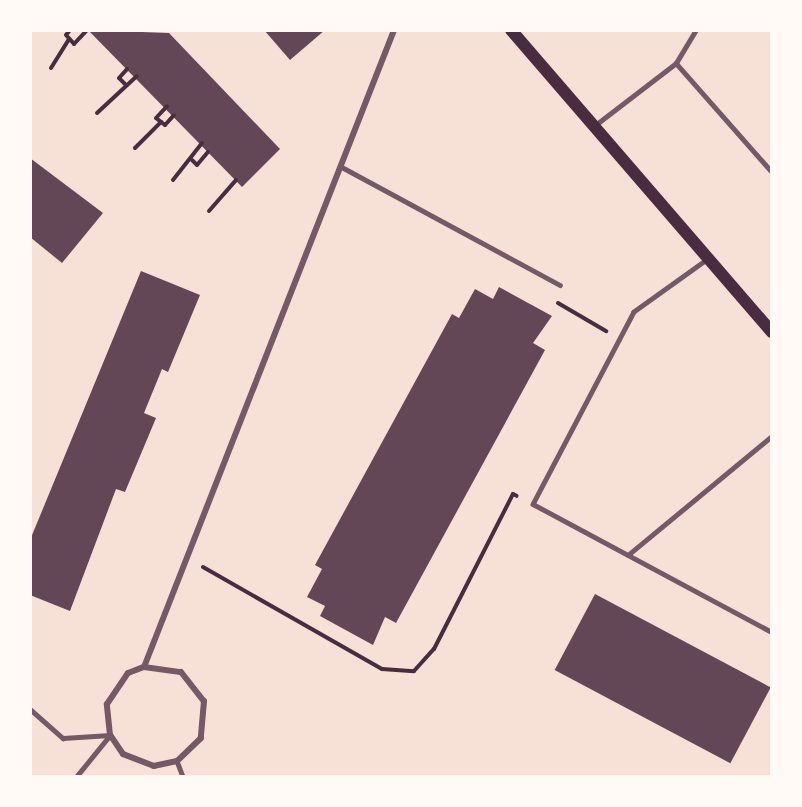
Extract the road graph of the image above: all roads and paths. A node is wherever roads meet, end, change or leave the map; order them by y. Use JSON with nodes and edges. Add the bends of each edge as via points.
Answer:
{"nodes":[{"id":1,"x":70,"y":30,"type":"edge"},
{"id":2,"x":87,"y":30,"type":"edge"},
{"id":3,"x":394,"y":30,"type":"edge"},
{"id":4,"x":511,"y":30,"type":"edge"},
{"id":5,"x":696,"y":30,"type":"edge"},
{"id":6,"x":69,"y":39,"type":"junction"},
{"id":7,"x":676,"y":63,"type":"junction"},
{"id":8,"x":51,"y":68,"type":"dead end"},
{"id":9,"x":128,"y":69,"type":"dead end"},
{"id":10,"x":137,"y":76,"type":"dead end"},
{"id":11,"x":125,"y":84,"type":"junction"},
{"id":12,"x":167,"y":105,"type":"dead end"},
{"id":13,"x":97,"y":113,"type":"dead end"},
{"id":14,"x":174,"y":115,"type":"dead end"},
{"id":15,"x":161,"y":122,"type":"junction"},
{"id":16,"x":594,"y":126,"type":"junction"},
{"id":17,"x":202,"y":142,"type":"dead end"},
{"id":18,"x":135,"y":148,"type":"dead end"},
{"id":19,"x":208,"y":152,"type":"dead end"},
{"id":20,"x":192,"y":160,"type":"junction"},
{"id":21,"x":340,"y":166,"type":"junction"},
{"id":22,"x":772,"y":172,"type":"edge"},
{"id":23,"x":173,"y":180,"type":"dead end"},
{"id":24,"x":236,"y":180,"type":"dead end"},
{"id":25,"x":209,"y":211,"type":"dead end"},
{"id":26,"x":708,"y":259,"type":"junction"},
{"id":27,"x":560,"y":285,"type":"dead end"},
{"id":28,"x":551,"y":299,"type":"dead end"},
{"id":29,"x":772,"y":332,"type":"edge"},
{"id":30,"x":620,"y":339,"type":"junction"},
{"id":31,"x":772,"y":436,"type":"edge"},
{"id":32,"x":533,"y":504,"type":"junction"},
{"id":33,"x":628,"y":555,"type":"junction"},
{"id":34,"x":187,"y":558,"type":"junction"},
{"id":35,"x":772,"y":632,"type":"edge"},
{"id":36,"x":144,"y":667,"type":"junction"},
{"id":37,"x":30,"y":709,"type":"edge"},
{"id":38,"x":110,"y":735,"type":"junction"},
{"id":39,"x":177,"y":761,"type":"junction"},
{"id":40,"x":76,"y":777,"type":"edge"},
{"id":41,"x":183,"y":777,"type":"edge"}],
"edges":[{"from":1,"to":6,"type":"path","via":[[66,35]]},
{"from":2,"to":6,"type":"path","via":[[74,44]]},
{"from":3,"to":21,"type":"street"},
{"from":4,"to":16,"type":"main road"},
{"from":5,"to":7,"type":"lane"},
{"from":6,"to":8,"type":"path"},
{"from":7,"to":16,"type":"lane"},
{"from":7,"to":22,"type":"lane"},
{"from":9,"to":11,"type":"path","via":[[119,78]]},
{"from":10,"to":11,"type":"path","via":[[127,87]]},
{"from":11,"to":13,"type":"path"},
{"from":12,"to":15,"type":"path","via":[[156,118]]},
{"from":14,"to":15,"type":"path","via":[[165,125]]},
{"from":15,"to":18,"type":"path"},
{"from":16,"to":26,"type":"main road"},
{"from":17,"to":20,"type":"path","via":[[190,156]]},
{"from":19,"to":20,"type":"path","via":[[198,165]]},
{"from":20,"to":23,"type":"path"},
{"from":21,"to":27,"type":"lane"},
{"from":21,"to":34,"type":"street"},
{"from":24,"to":25,"type":"path"},
{"from":26,"to":29,"type":"main road"},
{"from":26,"to":30,"type":"lane","via":[[634,312]]},
{"from":28,"to":30,"type":"path"},
{"from":30,"to":32,"type":"lane"},
{"from":31,"to":33,"type":"lane"},
{"from":32,"to":33,"type":"lane"},
{"from":32,"to":34,"type":"path","via":[[513,494],[434,649],[414,671],[382,669]]},
{"from":33,"to":35,"type":"lane"},
{"from":34,"to":36,"type":"street"},
{"from":36,"to":38,"type":"street","via":[[114,688],[107,704]]},
{"from":36,"to":39,"type":"street","via":[[181,672],[204,701],[201,738]]},
{"from":37,"to":38,"type":"lane","via":[[63,738]]},
{"from":38,"to":39,"type":"street","via":[[138,763]]},
{"from":38,"to":40,"type":"lane"},
{"from":39,"to":41,"type":"lane"}]}
